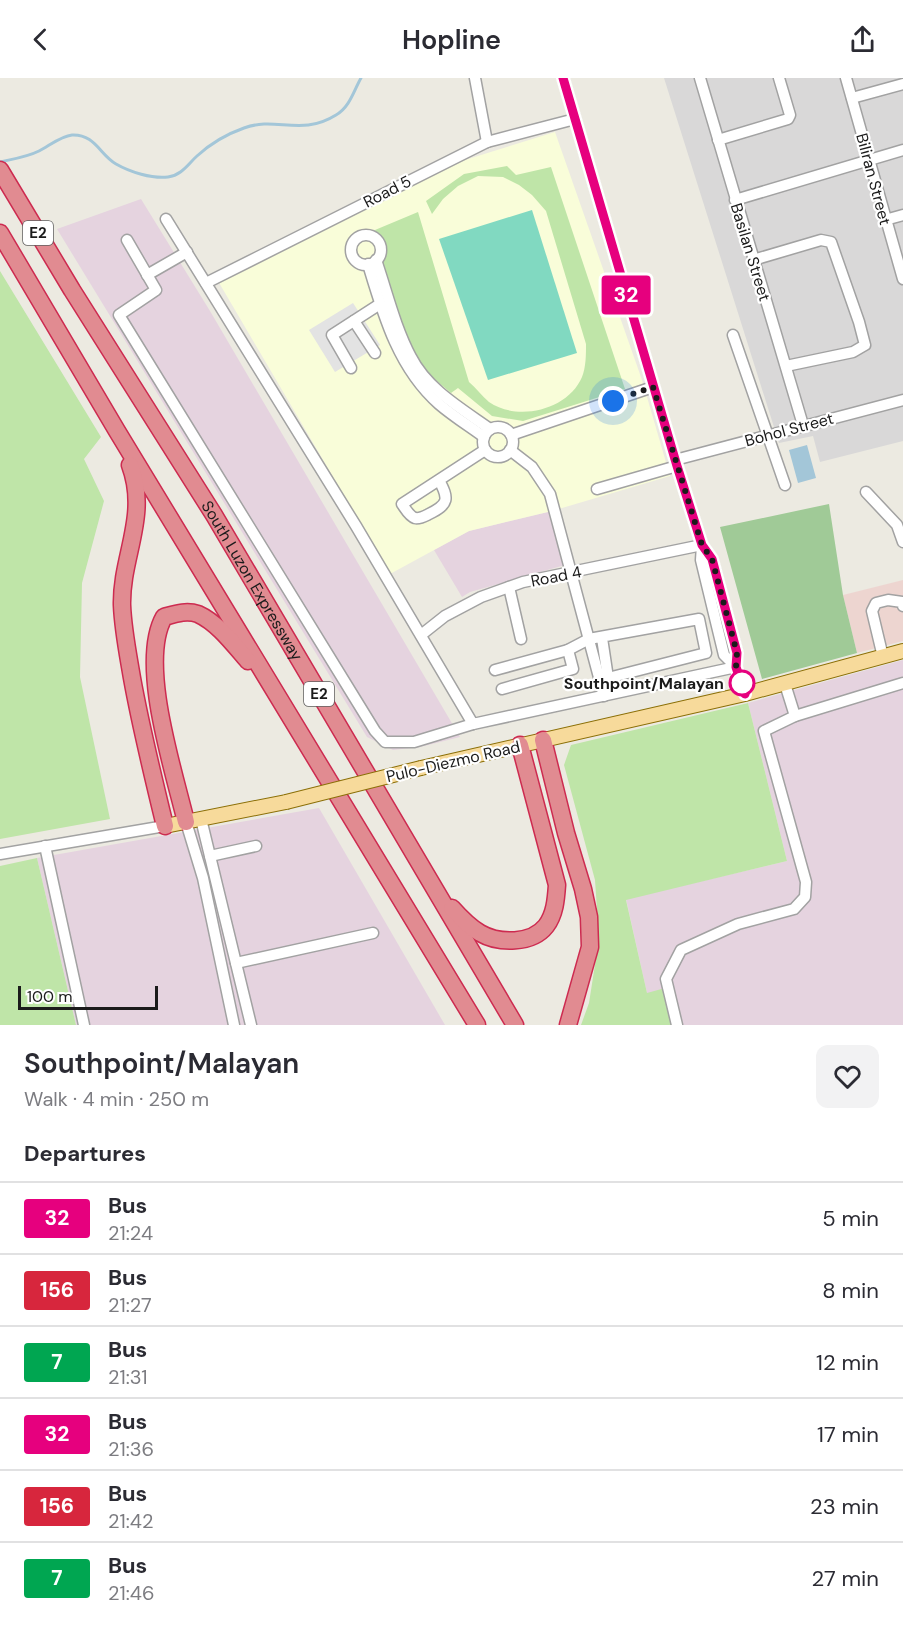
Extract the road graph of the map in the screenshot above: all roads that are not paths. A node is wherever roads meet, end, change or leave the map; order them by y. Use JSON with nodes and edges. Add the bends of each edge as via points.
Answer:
{"nodes":[{"id":1,"x":475,"y":78,"type":"edge"},
{"id":2,"x":563,"y":78,"type":"edge"},
{"id":3,"x":700,"y":78,"type":"edge"},
{"id":4,"x":779,"y":78,"type":"edge"},
{"id":5,"x":846,"y":78,"type":"edge"},
{"id":6,"x":903,"y":84,"type":"edge"},
{"id":7,"x":852,"y":98,"type":"junction"},
{"id":8,"x":575,"y":119,"type":"junction"},
{"id":9,"x":718,"y":140,"type":"junction"},
{"id":10,"x":487,"y":142,"type":"junction"},
{"id":11,"x":903,"y":150,"type":"edge"},
{"id":12,"x":870,"y":161,"type":"junction"},
{"id":13,"x":2,"y":173,"type":"edge"},
{"id":14,"x":735,"y":200,"type":"junction"},
{"id":15,"x":903,"y":215,"type":"edge"},
{"id":16,"x":166,"y":219,"type":"dead end"},
{"id":17,"x":885,"y":220,"type":"junction"},
{"id":18,"x":0,"y":233,"type":"edge"},
{"id":19,"x":127,"y":240,"type":"dead end"},
{"id":20,"x":187,"y":252,"type":"junction"},
{"id":21,"x":753,"y":260,"type":"junction"},
{"id":22,"x":147,"y":275,"type":"junction"},
{"id":23,"x":903,"y":279,"type":"edge"},
{"id":24,"x":206,"y":283,"type":"junction"},
{"id":25,"x":380,"y":304,"type":"junction"},
{"id":26,"x":354,"y":321,"type":"junction"},
{"id":27,"x":733,"y":335,"type":"dead end"},
{"id":28,"x":375,"y":353,"type":"dead end"},
{"id":29,"x":786,"y":366,"type":"junction"},
{"id":30,"x":351,"y":368,"type":"dead end"},
{"id":31,"x":653,"y":387,"type":"junction"},
{"id":32,"x":903,"y":400,"type":"edge"},
{"id":33,"x":803,"y":425,"type":"junction"},
{"id":34,"x":117,"y":431,"type":"junction"},
{"id":35,"x":487,"y":433,"type":"junction"},
{"id":36,"x":511,"y":435,"type":"junction"},
{"id":37,"x":768,"y":435,"type":"junction"},
{"id":38,"x":485,"y":450,"type":"junction"},
{"id":39,"x":510,"y":450,"type":"junction"},
{"id":40,"x":676,"y":463,"type":"junction"},
{"id":41,"x":439,"y":480,"type":"dead end"},
{"id":42,"x":785,"y":485,"type":"dead end"},
{"id":43,"x":597,"y":489,"type":"dead end"},
{"id":44,"x":866,"y":492,"type":"dead end"},
{"id":45,"x":903,"y":542,"type":"edge"},
{"id":46,"x":702,"y":545,"type":"junction"},
{"id":47,"x":571,"y":573,"type":"junction"},
{"id":48,"x":509,"y":587,"type":"junction"},
{"id":49,"x":903,"y":606,"type":"edge"},
{"id":50,"x":421,"y":634,"type":"junction"},
{"id":51,"x":602,"y":638,"type":"junction"},
{"id":52,"x":521,"y":639,"type":"dead end"},
{"id":53,"x":589,"y":639,"type":"junction"},
{"id":54,"x":568,"y":650,"type":"junction"},
{"id":55,"x":903,"y":651,"type":"edge"},
{"id":56,"x":884,"y":657,"type":"junction"},
{"id":57,"x":736,"y":667,"type":"junction"},
{"id":58,"x":495,"y":670,"type":"dead end"},
{"id":59,"x":903,"y":683,"type":"edge"},
{"id":60,"x":785,"y":684,"type":"junction"},
{"id":61,"x":502,"y":689,"type":"dead end"},
{"id":62,"x":745,"y":694,"type":"junction"},
{"id":63,"x":604,"y":696,"type":"junction"},
{"id":64,"x":279,"y":699,"type":"junction"},
{"id":65,"x":795,"y":716,"type":"junction"},
{"id":66,"x":473,"y":724,"type":"junction"},
{"id":67,"x":543,"y":740,"type":"junction"},
{"id":68,"x":520,"y":746,"type":"junction"},
{"id":69,"x":193,"y":820,"type":"junction"},
{"id":70,"x":165,"y":826,"type":"junction"},
{"id":71,"x":45,"y":846,"type":"junction"},
{"id":72,"x":256,"y":846,"type":"dead end"},
{"id":73,"x":0,"y":854,"type":"edge"},
{"id":74,"x":210,"y":856,"type":"junction"},
{"id":75,"x":424,"y":872,"type":"junction"},
{"id":76,"x":373,"y":933,"type":"dead end"},
{"id":77,"x":236,"y":963,"type":"junction"},
{"id":78,"x":84,"y":1025,"type":"edge"},
{"id":79,"x":234,"y":1025,"type":"edge"},
{"id":80,"x":251,"y":1025,"type":"edge"},
{"id":81,"x":477,"y":1025,"type":"edge"},
{"id":82,"x":515,"y":1025,"type":"edge"},
{"id":83,"x":568,"y":1025,"type":"edge"},
{"id":84,"x":677,"y":1025,"type":"edge"}],
"edges":[{"from":1,"to":10,"type":"street"},
{"from":2,"to":8,"type":"street"},
{"from":3,"to":9,"type":"street","name":"Basilan Street"},
{"from":4,"to":9,"type":"street","via":[[788,119]]},
{"from":5,"to":7,"type":"street","name":"Biliran Street"},
{"from":6,"to":7,"type":"street"},
{"from":7,"to":12,"type":"street","name":"Biliran Street"},
{"from":8,"to":10,"type":"street","name":"Road 5"},
{"from":8,"to":31,"type":"street"},
{"from":9,"to":14,"type":"street","name":"Basilan Street"},
{"from":10,"to":24,"type":"street","name":"Road 5"},
{"from":11,"to":12,"type":"street"},
{"from":12,"to":14,"type":"street"},
{"from":12,"to":17,"type":"street","name":"Biliran Street"},
{"from":13,"to":75,"type":"highway","name":"South Luzon Expressway","number":"E2","via":[[214,516]]},
{"from":14,"to":21,"type":"street","name":"Basilan Street"},
{"from":15,"to":17,"type":"street"},
{"from":16,"to":20,"type":"street"},
{"from":17,"to":23,"type":"street","name":"Biliran Street"},
{"from":18,"to":34,"type":"highway","number":"E2"},
{"from":19,"to":22,"type":"street"},
{"from":20,"to":22,"type":"street"},
{"from":20,"to":24,"type":"street"},
{"from":21,"to":29,"type":"street","name":"Basilan Street"},
{"from":21,"to":29,"type":"street","via":[[821,240],[831,242],[859,322],[865,345],[853,352]]},
{"from":22,"to":66,"type":"street","via":[[156,290],[119,315],[375,731],[386,742],[414,742]]},
{"from":24,"to":50,"type":"street"},
{"from":25,"to":26,"type":"street"},
{"from":25,"to":35,"type":"street","via":[[404,361],[419,382],[438,403]]},
{"from":25,"to":35,"type":"street","via":[[372,262],[411,358],[444,396]]},
{"from":26,"to":28,"type":"street"},
{"from":26,"to":30,"type":"street","via":[[332,335]]},
{"from":27,"to":37,"type":"street"},
{"from":29,"to":33,"type":"street","name":"Basilan Street"},
{"from":31,"to":36,"type":"street"},
{"from":31,"to":40,"type":"street"},
{"from":32,"to":33,"type":"street","name":"Bohol Street"},
{"from":33,"to":37,"type":"street","name":"Bohol Street"},
{"from":34,"to":64,"type":"highway","number":"E2"},
{"from":34,"to":70,"type":"highway","via":[[138,491],[122,603],[124,628],[140,726]]},
{"from":35,"to":36,"type":"street","via":[[499,427]]},
{"from":35,"to":38,"type":"street","via":[[483,441]]},
{"from":36,"to":39,"type":"street"},
{"from":37,"to":40,"type":"street","name":"Bohol Street"},
{"from":37,"to":42,"type":"street"},
{"from":38,"to":39,"type":"street","via":[[498,457]]},
{"from":38,"to":41,"type":"street"},
{"from":39,"to":47,"type":"street","via":[[532,467],[550,494]]},
{"from":40,"to":43,"type":"street","name":"Bohol Street"},
{"from":40,"to":46,"type":"street"},
{"from":44,"to":45,"type":"street","via":[[897,525]]},
{"from":46,"to":47,"type":"street","name":"Road 4"},
{"from":46,"to":57,"type":"street","via":[[712,559],[737,653]]},
{"from":47,"to":48,"type":"street","name":"Road 4"},
{"from":47,"to":53,"type":"street"},
{"from":48,"to":50,"type":"street","name":"Road 4","via":[[445,616]]},
{"from":48,"to":52,"type":"street"},
{"from":49,"to":56,"type":"street","via":[[902,602],[888,600],[876,603],[872,611]]},
{"from":50,"to":66,"type":"street"},
{"from":51,"to":51,"type":"street","via":[[699,619],[706,653],[608,678]]},
{"from":51,"to":53,"type":"street"},
{"from":53,"to":54,"type":"street"},
{"from":53,"to":63,"type":"street"},
{"from":54,"to":58,"type":"street"},
{"from":54,"to":61,"type":"street","via":[[573,669]]},
{"from":55,"to":56,"type":"main road","name":"Pulo-Diezmo Road"},
{"from":56,"to":60,"type":"main road","name":"Pulo-Diezmo Road"},
{"from":57,"to":62,"type":"street"},
{"from":57,"to":63,"type":"street"},
{"from":59,"to":65,"type":"street"},
{"from":60,"to":62,"type":"main road","name":"Pulo-Diezmo Road"},
{"from":60,"to":65,"type":"street"},
{"from":62,"to":67,"type":"main road","name":"Pulo-Diezmo Road"},
{"from":63,"to":66,"type":"street"},
{"from":64,"to":69,"type":"highway","via":[[212,624],[197,614],[180,612],[164,617],[158,628],[154,655],[162,722]]},
{"from":64,"to":81,"type":"highway","number":"E2"},
{"from":65,"to":84,"type":"street","via":[[764,731],[806,882],[805,897],[794,909],[738,924],[681,950],[666,979]]},
{"from":67,"to":68,"type":"main road","name":"Pulo-Diezmo Road"},
{"from":67,"to":83,"type":"highway","via":[[589,917],[590,947]]},
{"from":68,"to":69,"type":"main road","name":"Pulo-Diezmo Road","bridge":true},
{"from":68,"to":75,"type":"highway","via":[[557,885],[555,905],[546,926],[517,941],[481,934],[458,915]]},
{"from":69,"to":70,"type":"main road","name":"Pulo-Diezmo Road"},
{"from":69,"to":74,"type":"street"},
{"from":69,"to":79,"type":"street"},
{"from":70,"to":71,"type":"street","name":"Pulo-Diezmo Road"},
{"from":71,"to":73,"type":"street","name":"Pulo-Diezmo Road"},
{"from":71,"to":78,"type":"street"},
{"from":72,"to":74,"type":"street"},
{"from":74,"to":77,"type":"street"},
{"from":75,"to":82,"type":"highway","name":"South Luzon Expressway","number":"E2"},
{"from":76,"to":77,"type":"street"},
{"from":77,"to":80,"type":"street"}]}
